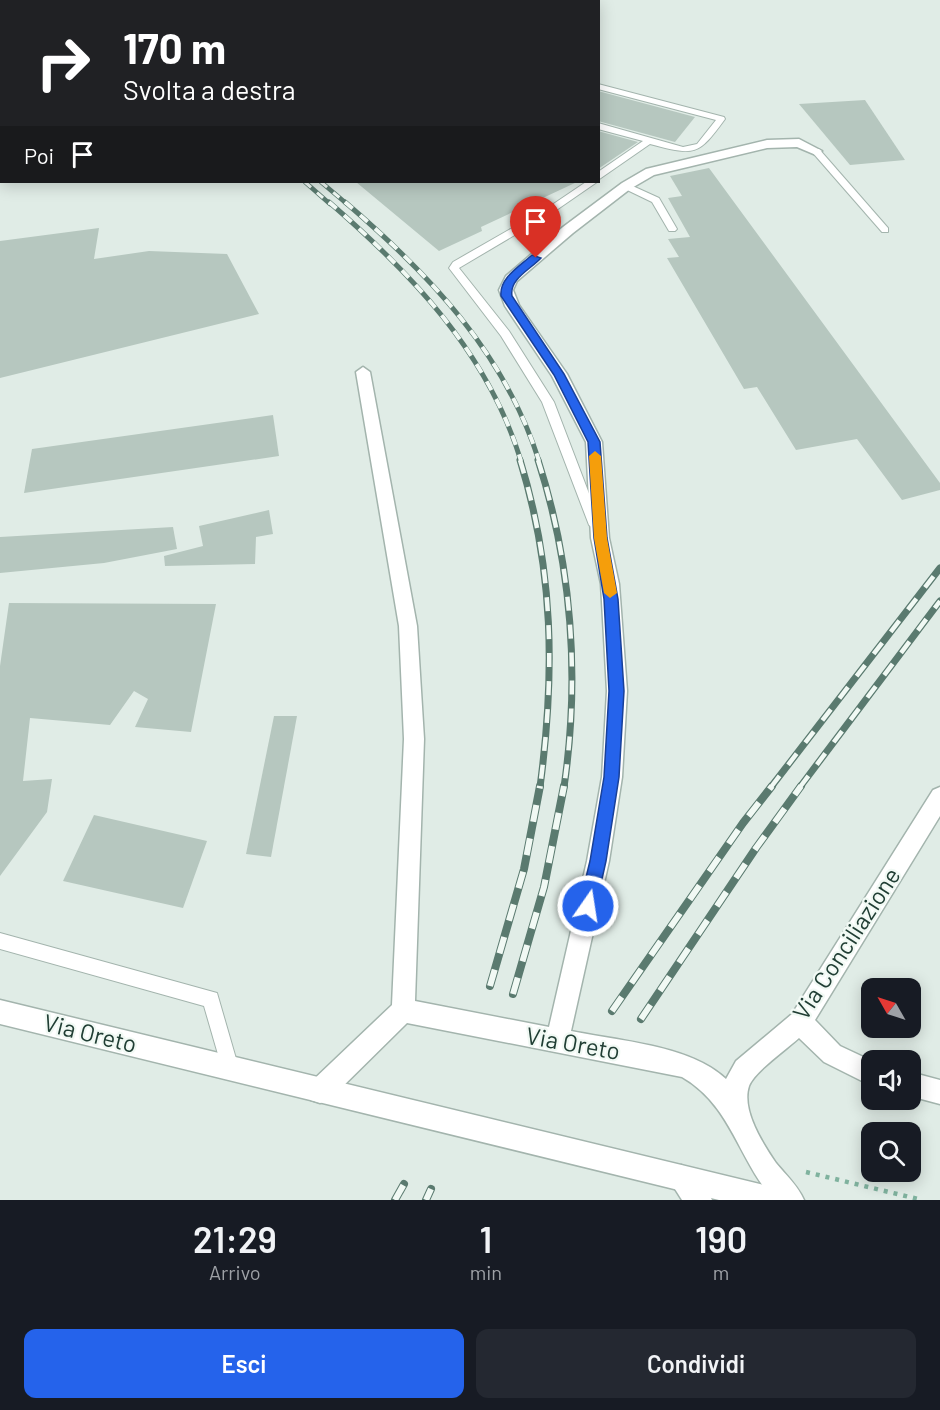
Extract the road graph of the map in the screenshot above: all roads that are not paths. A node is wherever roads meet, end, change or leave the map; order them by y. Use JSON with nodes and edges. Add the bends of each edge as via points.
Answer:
{"nodes":[{"id":1,"x":600,"y":87,"type":"edge"},
{"id":2,"x":600,"y":127,"type":"edge"},
{"id":3,"x":649,"y":140,"type":"junction"},
{"id":4,"x":816,"y":151,"type":"joint"},
{"id":5,"x":600,"y":176,"type":"edge"},
{"id":6,"x":591,"y":183,"type":"edge"},
{"id":7,"x":626,"y":186,"type":"junction"},
{"id":8,"x":672,"y":229,"type":"dead end"},
{"id":9,"x":885,"y":230,"type":"dead end"},
{"id":10,"x":363,"y":372,"type":"dead end"},
{"id":11,"x":600,"y":538,"type":"junction"},
{"id":12,"x":940,"y":796,"type":"edge"},
{"id":13,"x":0,"y":941,"type":"edge"},
{"id":14,"x":404,"y":1010,"type":"junction"},
{"id":15,"x":0,"y":1012,"type":"edge"},
{"id":16,"x":800,"y":1022,"type":"junction"},
{"id":17,"x":557,"y":1042,"type":"junction"},
{"id":18,"x":861,"y":1068,"type":"edge"},
{"id":19,"x":230,"y":1069,"type":"junction"},
{"id":20,"x":921,"y":1087,"type":"edge"},
{"id":21,"x":320,"y":1091,"type":"junction"},
{"id":22,"x":940,"y":1092,"type":"edge"},
{"id":23,"x":737,"y":1115,"type":"junction"},
{"id":24,"x":681,"y":1178,"type":"junction"},
{"id":25,"x":699,"y":1200,"type":"edge"},
{"id":26,"x":772,"y":1200,"type":"edge"},
{"id":27,"x":791,"y":1200,"type":"edge"}],
"edges":[{"from":1,"to":3,"type":"lane","via":[[721,119],[700,146],[683,150]]},
{"from":2,"to":3,"type":"lane"},
{"from":3,"to":5,"type":"lane"},
{"from":4,"to":7,"type":"street","via":[[799,143],[767,144],[665,167]]},
{"from":4,"to":9,"type":"lane"},
{"from":6,"to":11,"type":"lane","via":[[454,268],[505,334],[548,402]]},
{"from":7,"to":8,"type":"lane","via":[[656,200]]},
{"from":7,"to":11,"type":"street","via":[[519,272],[506,290],[512,306],[559,374],[594,442]]},
{"from":10,"to":14,"type":"street","via":[[408,626],[414,740]]},
{"from":11,"to":17,"type":"street","via":[[610,584],[617,691],[612,777],[598,861]]},
{"from":12,"to":16,"type":"street","name":"Via Conciliazione"},
{"from":13,"to":19,"type":"lane","via":[[211,999]]},
{"from":14,"to":17,"type":"street","name":"Via Oreto"},
{"from":14,"to":21,"type":"street"},
{"from":15,"to":19,"type":"street","name":"Via Oreto"},
{"from":16,"to":18,"type":"street","via":[[832,1054]]},
{"from":16,"to":23,"type":"street","name":"Via Conciliazione","via":[[745,1070],[736,1085]]},
{"from":17,"to":23,"type":"street","name":"Via Oreto","via":[[686,1066],[708,1077],[724,1093]]},
{"from":19,"to":21,"type":"street","name":"Via Oreto"},
{"from":20,"to":22,"type":"street"},
{"from":21,"to":24,"type":"street","name":"Via Oreto"},
{"from":23,"to":27,"type":"street","name":"Via Oreto","via":[[752,1148]]},
{"from":24,"to":25,"type":"street"},
{"from":24,"to":26,"type":"street","name":"Via Oreto"}]}
